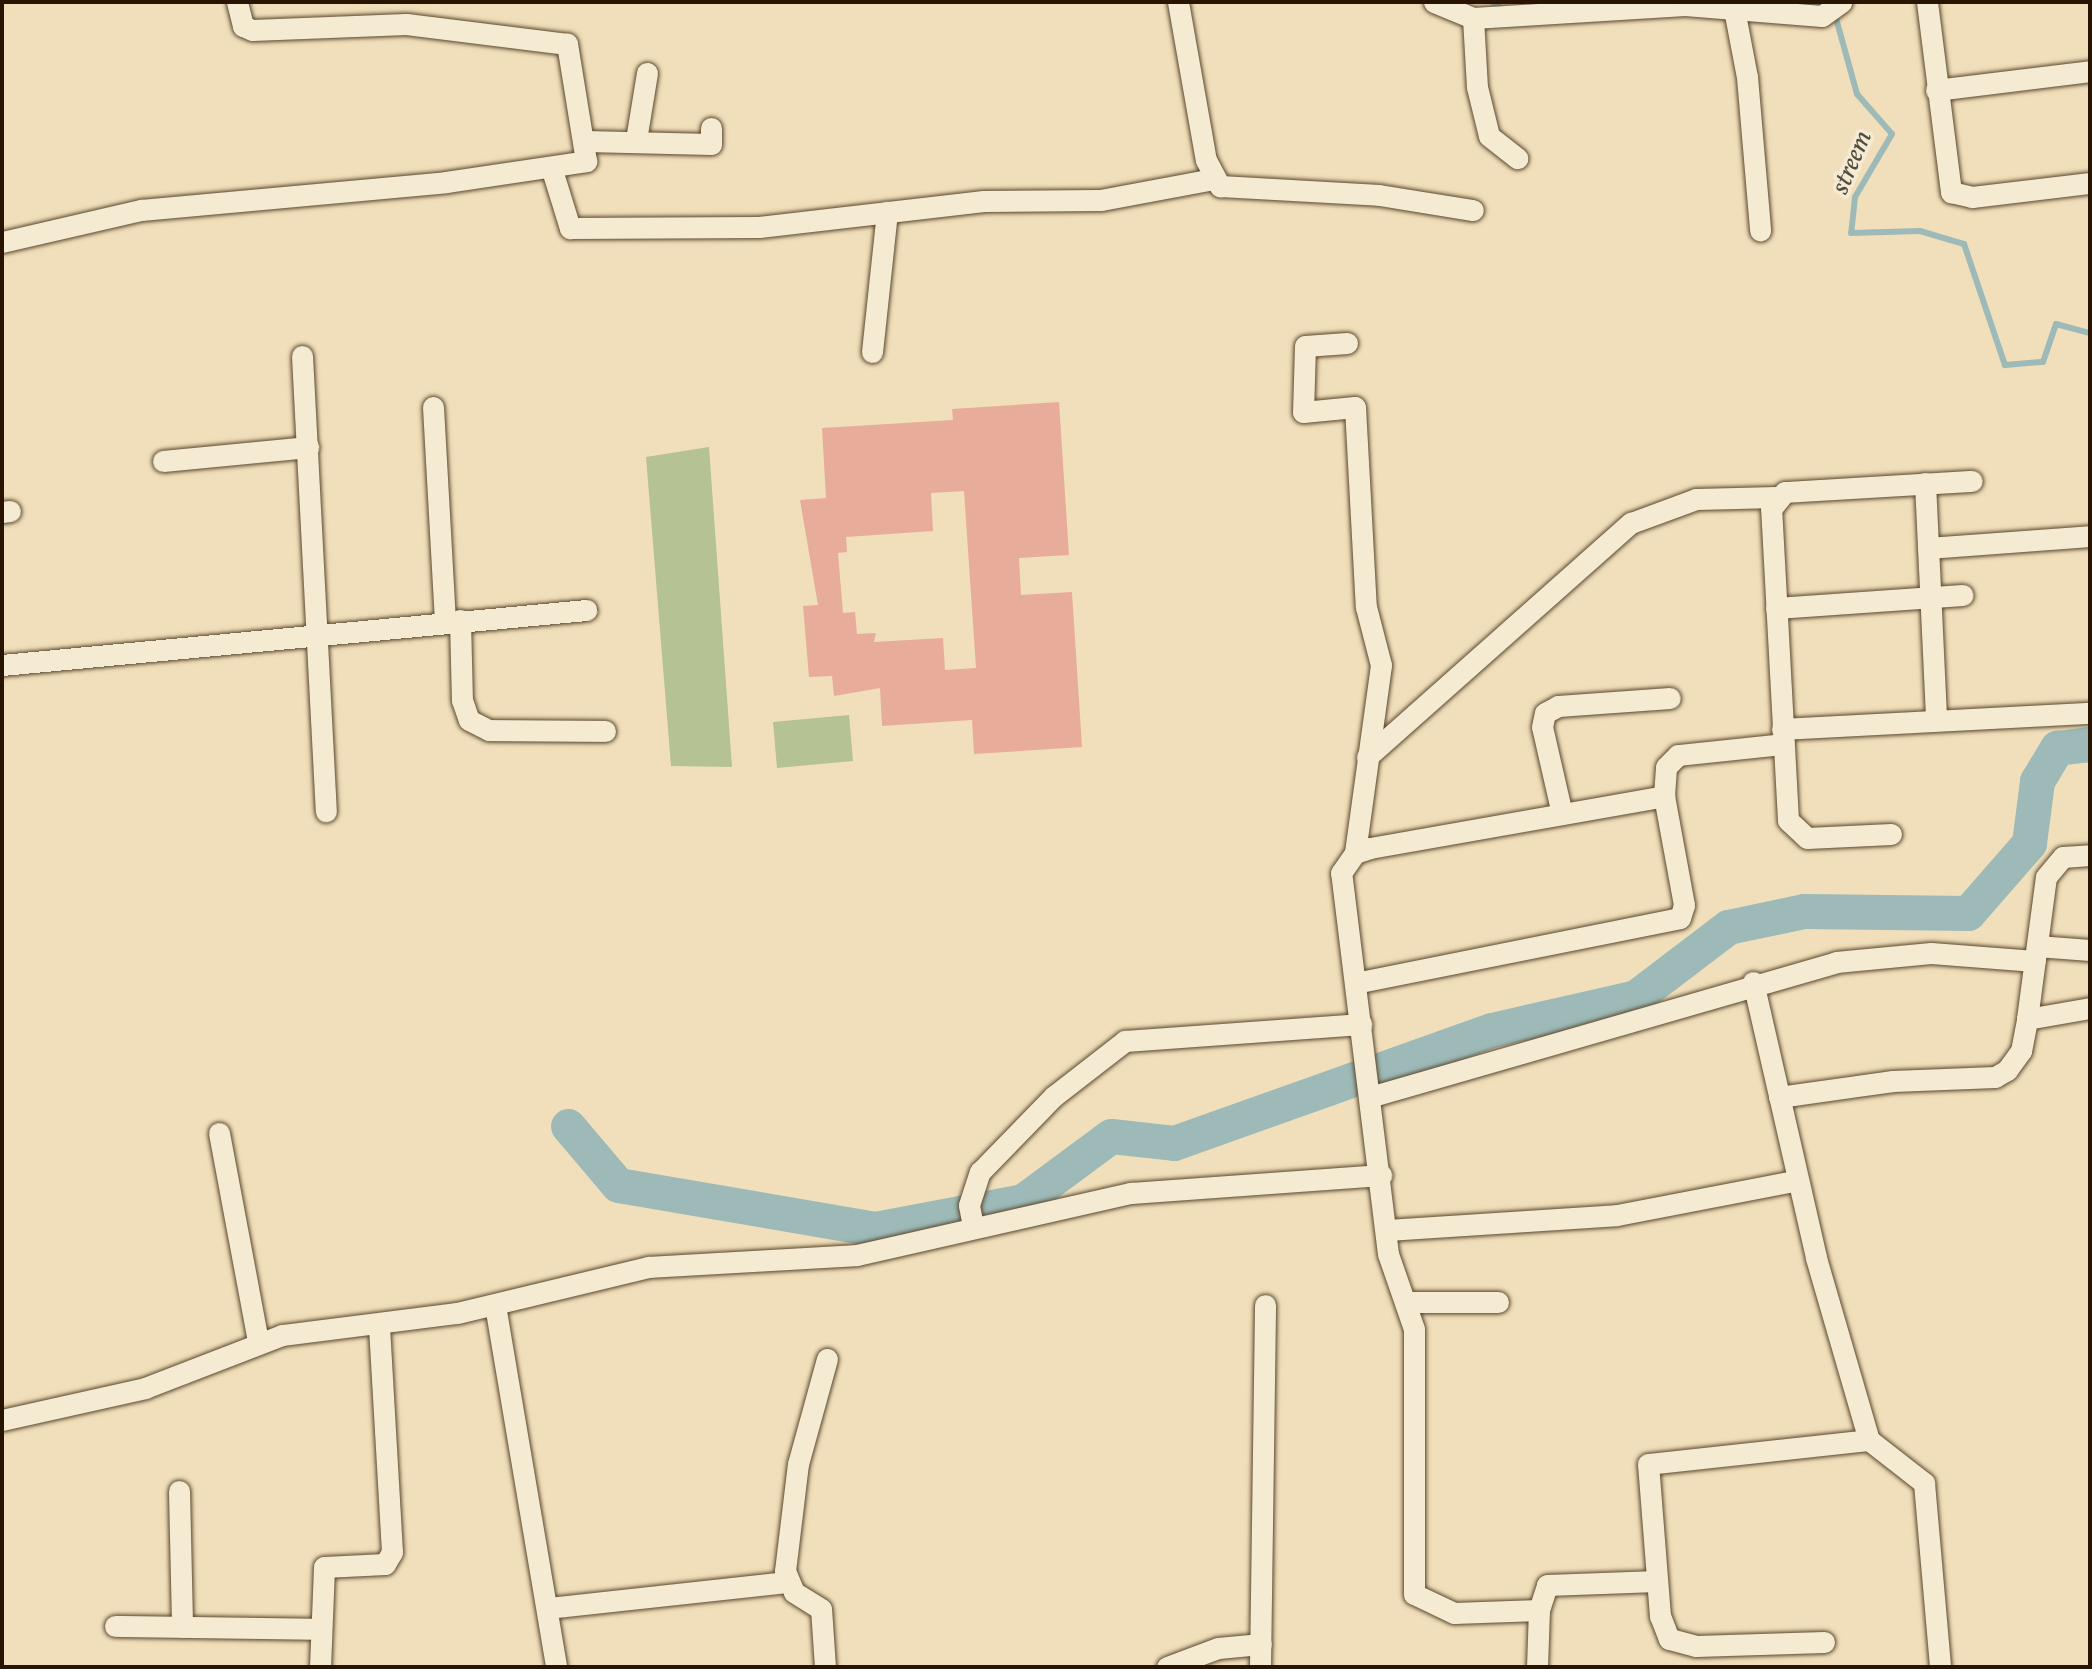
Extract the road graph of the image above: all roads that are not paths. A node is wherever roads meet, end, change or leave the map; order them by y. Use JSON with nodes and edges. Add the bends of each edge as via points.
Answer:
{"nodes":[{"id":1,"x":237,"y":2,"type":"edge"},
{"id":2,"x":1178,"y":2,"type":"edge"},
{"id":3,"x":1434,"y":2,"type":"edge"},
{"id":4,"x":1927,"y":2,"type":"edge"},
{"id":5,"x":1834,"y":8,"type":"edge"},
{"id":6,"x":1734,"y":9,"type":"junction"},
{"id":7,"x":1473,"y":18,"type":"junction"},
{"id":8,"x":2090,"y":71,"type":"edge"},
{"id":9,"x":647,"y":73,"type":"dead end"},
{"id":10,"x":1936,"y":90,"type":"junction"},
{"id":11,"x":712,"y":128,"type":"dead end"},
{"id":12,"x":585,"y":141,"type":"junction"},
{"id":13,"x":636,"y":141,"type":"junction"},
{"id":14,"x":1517,"y":158,"type":"dead end"},
{"id":15,"x":552,"y":170,"type":"junction"},
{"id":16,"x":1213,"y":179,"type":"junction"},
{"id":17,"x":2090,"y":183,"type":"edge"},
{"id":18,"x":1473,"y":210,"type":"dead end"},
{"id":19,"x":887,"y":212,"type":"junction"},
{"id":20,"x":1760,"y":230,"type":"dead end"},
{"id":21,"x":2,"y":242,"type":"edge"},
{"id":22,"x":1347,"y":343,"type":"dead end"},
{"id":23,"x":872,"y":352,"type":"dead end"},
{"id":24,"x":302,"y":356,"type":"dead end"},
{"id":25,"x":433,"y":407,"type":"dead end"},
{"id":26,"x":308,"y":447,"type":"junction"},
{"id":27,"x":163,"y":461,"type":"dead end"},
{"id":28,"x":1972,"y":481,"type":"dead end"},
{"id":29,"x":1925,"y":483,"type":"junction"},
{"id":30,"x":1776,"y":497,"type":"junction"},
{"id":31,"x":2090,"y":536,"type":"edge"},
{"id":32,"x":1928,"y":548,"type":"junction"},
{"id":33,"x":1963,"y":595,"type":"dead end"},
{"id":34,"x":1930,"y":598,"type":"junction"},
{"id":35,"x":1776,"y":608,"type":"junction"},
{"id":36,"x":586,"y":610,"type":"dead end"},
{"id":37,"x":453,"y":620,"type":"junction"},
{"id":38,"x":319,"y":632,"type":"junction"},
{"id":39,"x":2,"y":665,"type":"edge"},
{"id":40,"x":1670,"y":698,"type":"dead end"},
{"id":41,"x":2090,"y":713,"type":"edge"},
{"id":42,"x":1936,"y":718,"type":"junction"},
{"id":43,"x":605,"y":731,"type":"dead end"},
{"id":44,"x":1782,"y":737,"type":"junction"},
{"id":45,"x":1367,"y":757,"type":"junction"},
{"id":46,"x":1664,"y":796,"type":"junction"},
{"id":47,"x":326,"y":811,"type":"dead end"},
{"id":48,"x":1562,"y":814,"type":"junction"},
{"id":49,"x":1891,"y":834,"type":"dead end"},
{"id":50,"x":1354,"y":853,"type":"junction"},
{"id":51,"x":2090,"y":855,"type":"edge"},
{"id":52,"x":2090,"y":950,"type":"edge"},
{"id":53,"x":2036,"y":954,"type":"junction"},
{"id":54,"x":1753,"y":982,"type":"junction"},
{"id":55,"x":1355,"y":983,"type":"junction"},
{"id":56,"x":2090,"y":1009,"type":"edge"},
{"id":57,"x":2027,"y":1019,"type":"junction"},
{"id":58,"x":1361,"y":1024,"type":"junction"},
{"id":59,"x":1373,"y":1092,"type":"junction"},
{"id":60,"x":1779,"y":1097,"type":"junction"},
{"id":61,"x":219,"y":1133,"type":"dead end"},
{"id":62,"x":1381,"y":1175,"type":"junction"},
{"id":63,"x":1798,"y":1180,"type":"junction"},
{"id":64,"x":971,"y":1216,"type":"junction"},
{"id":65,"x":1386,"y":1230,"type":"junction"},
{"id":66,"x":1406,"y":1301,"type":"junction"},
{"id":67,"x":1498,"y":1302,"type":"dead end"},
{"id":68,"x":495,"y":1305,"type":"junction"},
{"id":69,"x":1265,"y":1305,"type":"dead end"},
{"id":70,"x":379,"y":1324,"type":"junction"},
{"id":71,"x":258,"y":1342,"type":"junction"},
{"id":72,"x":827,"y":1359,"type":"dead end"},
{"id":73,"x":2,"y":1420,"type":"edge"},
{"id":74,"x":1869,"y":1440,"type":"junction"},
{"id":75,"x":179,"y":1491,"type":"dead end"},
{"id":76,"x":1657,"y":1581,"type":"junction"},
{"id":77,"x":786,"y":1582,"type":"junction"},
{"id":78,"x":548,"y":1608,"type":"junction"},
{"id":79,"x":1539,"y":1609,"type":"junction"},
{"id":80,"x":115,"y":1626,"type":"dead end"},
{"id":81,"x":182,"y":1627,"type":"junction"},
{"id":82,"x":320,"y":1629,"type":"junction"},
{"id":83,"x":1824,"y":1642,"type":"dead end"},
{"id":84,"x":1261,"y":1644,"type":"junction"},
{"id":85,"x":320,"y":1667,"type":"edge"},
{"id":86,"x":555,"y":1667,"type":"edge"},
{"id":87,"x":825,"y":1667,"type":"edge"},
{"id":88,"x":1167,"y":1667,"type":"edge"},
{"id":89,"x":1260,"y":1667,"type":"edge"},
{"id":90,"x":1537,"y":1667,"type":"edge"},
{"id":91,"x":1940,"y":1667,"type":"edge"}],
"edges":[{"from":1,"to":12,"type":"street","via":[[243,26],[252,30],[406,23],[567,44],[569,86]]},
{"from":2,"to":16,"type":"street"},
{"from":3,"to":7,"type":"street"},
{"from":4,"to":10,"type":"street"},
{"from":5,"to":6,"type":"street"},
{"from":6,"to":7,"type":"street","via":[[1580,7]]},
{"from":6,"to":20,"type":"street","via":[[1748,77]]},
{"from":7,"to":14,"type":"street","via":[[1477,87],[1489,136]]},
{"from":8,"to":10,"type":"street"},
{"from":9,"to":13,"type":"street"},
{"from":10,"to":17,"type":"street","via":[[1951,192],[1972,197]]},
{"from":11,"to":13,"type":"street","via":[[711,144]]},
{"from":12,"to":13,"type":"street"},
{"from":12,"to":15,"type":"street","via":[[586,161]]},
{"from":15,"to":19,"type":"street","via":[[570,228],[759,227]]},
{"from":15,"to":21,"type":"street","via":[[141,210]]},
{"from":16,"to":18,"type":"street","via":[[1232,190],[1378,195]]},
{"from":16,"to":19,"type":"street","via":[[1101,200]]},
{"from":19,"to":23,"type":"street"},
{"from":22,"to":45,"type":"street","via":[[1305,346],[1303,412],[1355,407],[1366,607],[1381,665]]},
{"from":24,"to":26,"type":"street"},
{"from":25,"to":37,"type":"street"},
{"from":26,"to":27,"type":"street"},
{"from":26,"to":38,"type":"street"},
{"from":28,"to":29,"type":"street"},
{"from":29,"to":30,"type":"street","via":[[1802,490]]},
{"from":29,"to":32,"type":"street"},
{"from":30,"to":35,"type":"street","via":[[1771,509]]},
{"from":30,"to":45,"type":"street","via":[[1696,499],[1631,523]]},
{"from":31,"to":32,"type":"street"},
{"from":32,"to":34,"type":"street"},
{"from":33,"to":34,"type":"street"},
{"from":34,"to":35,"type":"street"},
{"from":34,"to":42,"type":"street"},
{"from":35,"to":44,"type":"street"},
{"from":36,"to":37,"type":"street"},
{"from":37,"to":38,"type":"street"},
{"from":37,"to":43,"type":"street","via":[[462,700],[469,720],[489,730]]},
{"from":38,"to":39,"type":"street"},
{"from":38,"to":47,"type":"street"},
{"from":40,"to":48,"type":"street","via":[[1558,706],[1545,713],[1542,727]]},
{"from":41,"to":42,"type":"street"},
{"from":42,"to":44,"type":"street"},
{"from":44,"to":46,"type":"street","via":[[1678,755],[1666,767]]},
{"from":44,"to":49,"type":"street","via":[[1794,831],[1824,839]]},
{"from":45,"to":50,"type":"street"},
{"from":46,"to":48,"type":"street"},
{"from":46,"to":55,"type":"street","via":[[1684,905],[1681,918]]},
{"from":48,"to":50,"type":"street"},
{"from":50,"to":55,"type":"street","via":[[1341,873]]},
{"from":51,"to":53,"type":"street","via":[[2063,857],[2050,867]]},
{"from":52,"to":53,"type":"street"},
{"from":53,"to":54,"type":"street","via":[[1902,954]]},
{"from":53,"to":57,"type":"street"},
{"from":54,"to":59,"type":"street"},
{"from":54,"to":60,"type":"street"},
{"from":55,"to":58,"type":"street"},
{"from":56,"to":57,"type":"street"},
{"from":57,"to":60,"type":"street","via":[[2021,1051],[1995,1076],[1893,1081]]},
{"from":58,"to":59,"type":"street"},
{"from":58,"to":64,"type":"street","via":[[1125,1041],[1054,1096],[980,1172]]},
{"from":59,"to":62,"type":"street"},
{"from":60,"to":63,"type":"street"},
{"from":61,"to":71,"type":"street"},
{"from":62,"to":64,"type":"street","via":[[1131,1194]]},
{"from":62,"to":65,"type":"street"},
{"from":63,"to":65,"type":"street","via":[[1617,1215]]},
{"from":63,"to":74,"type":"street"},
{"from":64,"to":68,"type":"street","via":[[857,1255],[649,1267]]},
{"from":65,"to":66,"type":"street","via":[[1390,1267]]},
{"from":66,"to":67,"type":"street"},
{"from":66,"to":79,"type":"street","via":[[1415,1350],[1414,1594],[1454,1613]]},
{"from":68,"to":70,"type":"street"},
{"from":68,"to":78,"type":"street","via":[[527,1524]]},
{"from":69,"to":84,"type":"street"},
{"from":70,"to":71,"type":"street"},
{"from":70,"to":82,"type":"street","via":[[391,1557],[385,1564],[324,1567]]},
{"from":71,"to":73,"type":"street","via":[[145,1388]]},
{"from":72,"to":77,"type":"street","via":[[797,1464]]},
{"from":74,"to":76,"type":"street","via":[[1648,1464]]},
{"from":74,"to":91,"type":"street","via":[[1924,1483]]},
{"from":75,"to":81,"type":"street"},
{"from":76,"to":79,"type":"street","via":[[1547,1585]]},
{"from":76,"to":83,"type":"street","via":[[1664,1632],[1680,1644]]},
{"from":77,"to":78,"type":"street"},
{"from":77,"to":87,"type":"street","via":[[821,1609]]},
{"from":78,"to":86,"type":"street"},
{"from":79,"to":90,"type":"street"},
{"from":80,"to":81,"type":"street"},
{"from":81,"to":82,"type":"street"},
{"from":82,"to":85,"type":"street"},
{"from":84,"to":88,"type":"street","via":[[1218,1648]]},
{"from":84,"to":89,"type":"street"}]}
